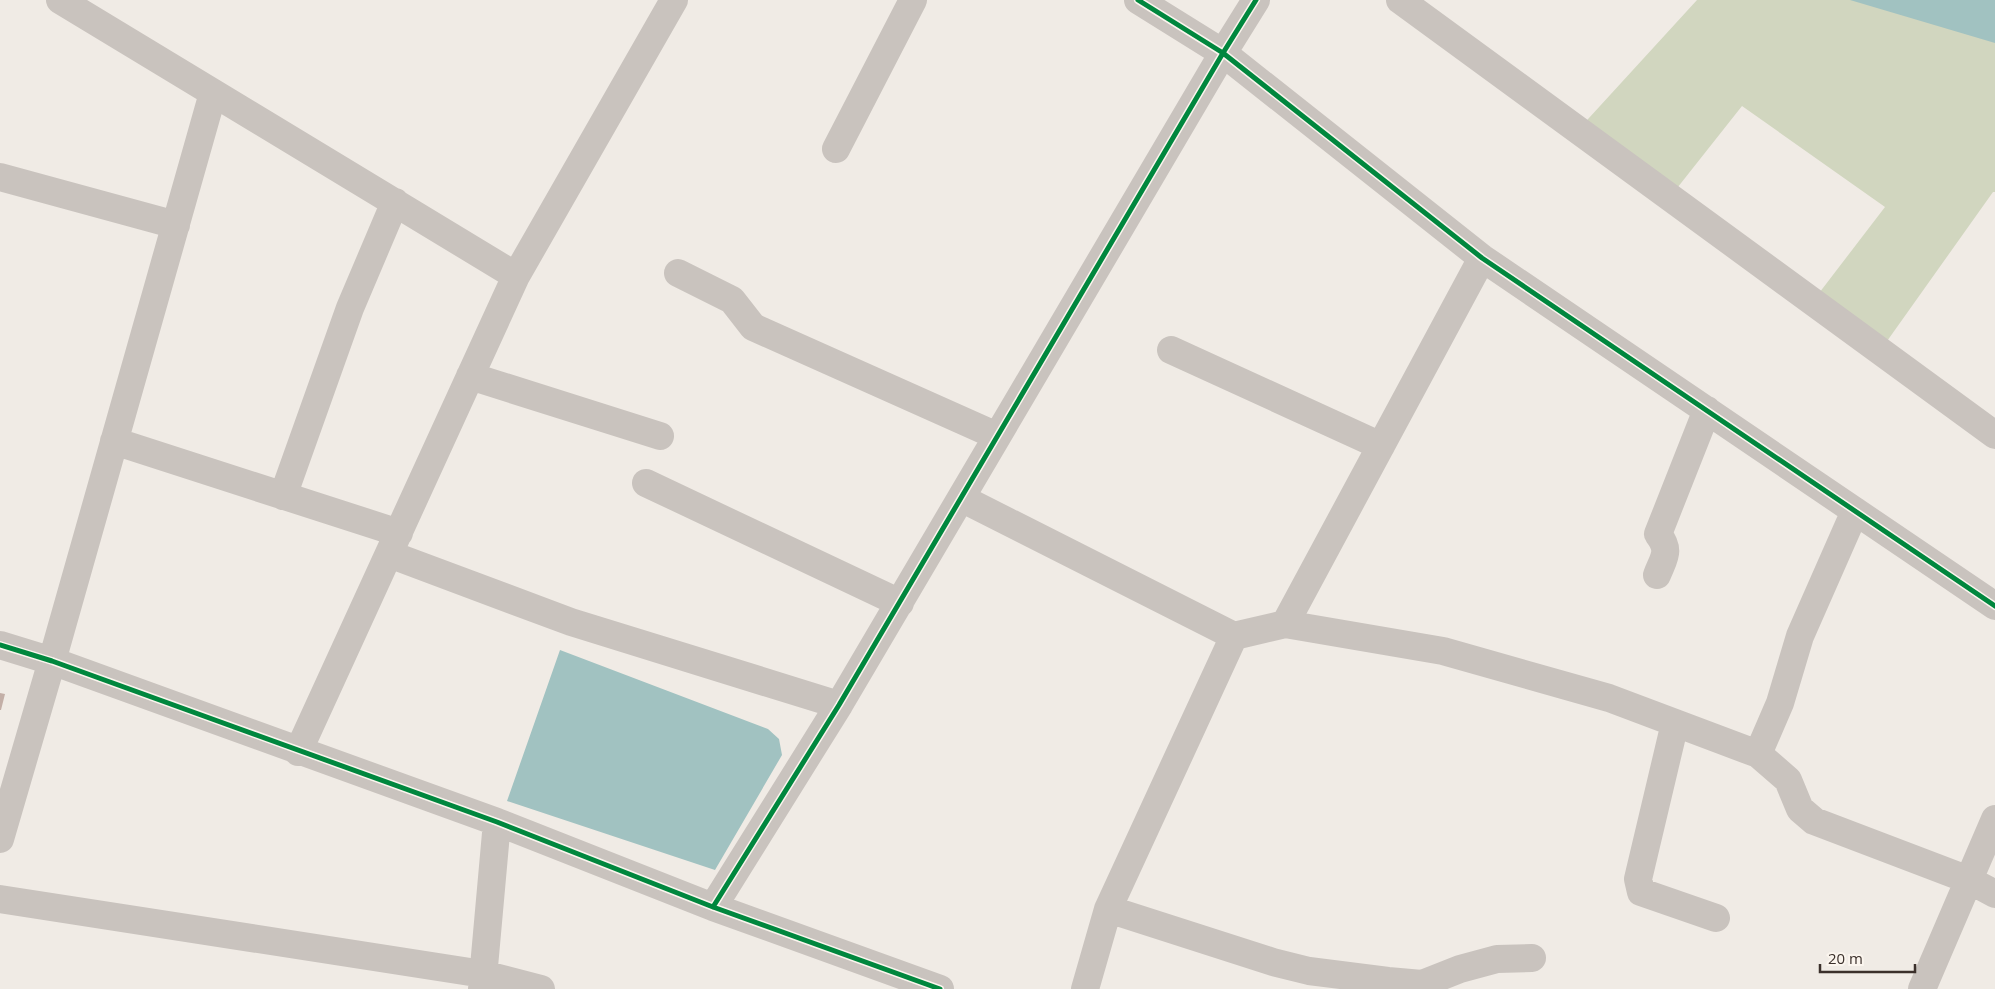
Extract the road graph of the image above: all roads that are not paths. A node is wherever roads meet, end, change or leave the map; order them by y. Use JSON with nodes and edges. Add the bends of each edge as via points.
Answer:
{"nodes":[{"id":1,"x":60,"y":0,"type":"edge"},
{"id":2,"x":674,"y":0,"type":"edge"},
{"id":3,"x":913,"y":0,"type":"edge"},
{"id":4,"x":1138,"y":0,"type":"edge"},
{"id":5,"x":1256,"y":0,"type":"edge"},
{"id":6,"x":1400,"y":0,"type":"edge"},
{"id":7,"x":1223,"y":53,"type":"junction"},
{"id":8,"x":213,"y":93,"type":"junction"},
{"id":9,"x":836,"y":149,"type":"dead end"},
{"id":10,"x":0,"y":177,"type":"edge"},
{"id":11,"x":395,"y":202,"type":"junction"},
{"id":12,"x":176,"y":224,"type":"junction"},
{"id":13,"x":1482,"y":258,"type":"junction"},
{"id":14,"x":678,"y":273,"type":"dead end"},
{"id":15,"x":516,"y":276,"type":"junction"},
{"id":16,"x":1171,"y":350,"type":"dead end"},
{"id":17,"x":470,"y":376,"type":"junction"},
{"id":18,"x":1707,"y":410,"type":"junction"},
{"id":19,"x":1995,"y":435,"type":"edge"},
{"id":20,"x":660,"y":436,"type":"dead end"},
{"id":21,"x":997,"y":436,"type":"junction"},
{"id":22,"x":114,"y":441,"type":"junction"},
{"id":23,"x":1381,"y":446,"type":"junction"},
{"id":24,"x":646,"y":483,"type":"dead end"},
{"id":25,"x":283,"y":496,"type":"junction"},
{"id":26,"x":961,"y":498,"type":"junction"},
{"id":27,"x":1855,"y":511,"type":"junction"},
{"id":28,"x":394,"y":544,"type":"junction"},
{"id":29,"x":1657,"y":575,"type":"dead end"},
{"id":30,"x":900,"y":603,"type":"junction"},
{"id":31,"x":1995,"y":606,"type":"edge"},
{"id":32,"x":1285,"y":624,"type":"junction"},
{"id":33,"x":1234,"y":636,"type":"junction"},
{"id":34,"x":0,"y":645,"type":"edge"},
{"id":35,"x":52,"y":661,"type":"junction"},
{"id":36,"x":839,"y":705,"type":"junction"},
{"id":37,"x":1675,"y":723,"type":"junction"},
{"id":38,"x":298,"y":752,"type":"junction"},
{"id":39,"x":1758,"y":754,"type":"junction"},
{"id":40,"x":1995,"y":819,"type":"edge"},
{"id":41,"x":497,"y":822,"type":"junction"},
{"id":42,"x":0,"y":839,"type":"edge"},
{"id":43,"x":1969,"y":880,"type":"junction"},
{"id":44,"x":1995,"y":894,"type":"edge"},
{"id":45,"x":0,"y":899,"type":"edge"},
{"id":46,"x":713,"y":906,"type":"junction"},
{"id":47,"x":1108,"y":909,"type":"junction"},
{"id":48,"x":1716,"y":918,"type":"dead end"},
{"id":49,"x":1532,"y":958,"type":"dead end"},
{"id":50,"x":482,"y":981,"type":"edge"},
{"id":51,"x":541,"y":989,"type":"edge"},
{"id":52,"x":940,"y":989,"type":"edge"},
{"id":53,"x":1085,"y":989,"type":"edge"},
{"id":54,"x":1922,"y":989,"type":"edge"}],
"edges":[{"from":1,"to":8,"type":"street"},
{"from":2,"to":15,"type":"street"},
{"from":3,"to":9,"type":"street"},
{"from":4,"to":7,"type":"street"},
{"from":5,"to":7,"type":"street"},
{"from":6,"to":19,"type":"street"},
{"from":7,"to":13,"type":"street"},
{"from":7,"to":21,"type":"street"},
{"from":8,"to":11,"type":"street"},
{"from":8,"to":12,"type":"street"},
{"from":10,"to":12,"type":"street"},
{"from":11,"to":15,"type":"street"},
{"from":11,"to":25,"type":"street","via":[[350,308]]},
{"from":12,"to":22,"type":"street"},
{"from":13,"to":18,"type":"street"},
{"from":13,"to":23,"type":"street"},
{"from":14,"to":21,"type":"street","via":[[732,300],[753,327]]},
{"from":15,"to":17,"type":"street"},
{"from":16,"to":23,"type":"street"},
{"from":17,"to":20,"type":"street"},
{"from":17,"to":28,"type":"street"},
{"from":18,"to":27,"type":"street"},
{"from":18,"to":29,"type":"street","via":[[1658,534],[1667,551]]},
{"from":21,"to":26,"type":"street"},
{"from":22,"to":25,"type":"street"},
{"from":22,"to":35,"type":"street"},
{"from":23,"to":32,"type":"street"},
{"from":24,"to":30,"type":"street"},
{"from":25,"to":28,"type":"street"},
{"from":26,"to":30,"type":"street"},
{"from":26,"to":33,"type":"street"},
{"from":27,"to":31,"type":"street"},
{"from":27,"to":39,"type":"street","via":[[1800,636],[1780,703]]},
{"from":28,"to":36,"type":"street","via":[[571,622]]},
{"from":28,"to":38,"type":"street"},
{"from":30,"to":36,"type":"street"},
{"from":32,"to":33,"type":"street"},
{"from":32,"to":37,"type":"street","via":[[1443,650],[1608,698]]},
{"from":33,"to":47,"type":"street"},
{"from":34,"to":35,"type":"street"},
{"from":35,"to":38,"type":"street"},
{"from":35,"to":42,"type":"street"},
{"from":36,"to":46,"type":"street"},
{"from":37,"to":39,"type":"street"},
{"from":37,"to":48,"type":"street","via":[[1638,879],[1641,892]]},
{"from":38,"to":41,"type":"street"},
{"from":39,"to":43,"type":"street","via":[[1788,780],[1800,809],[1814,821]]},
{"from":40,"to":43,"type":"street"},
{"from":41,"to":46,"type":"street"},
{"from":41,"to":50,"type":"street"},
{"from":43,"to":44,"type":"street"},
{"from":43,"to":54,"type":"street"},
{"from":45,"to":50,"type":"street"},
{"from":46,"to":52,"type":"street"},
{"from":47,"to":49,"type":"street","via":[[1273,962],[1309,971],[1388,981],[1422,984],[1497,959]]},
{"from":47,"to":53,"type":"street"},
{"from":50,"to":51,"type":"street"}]}
